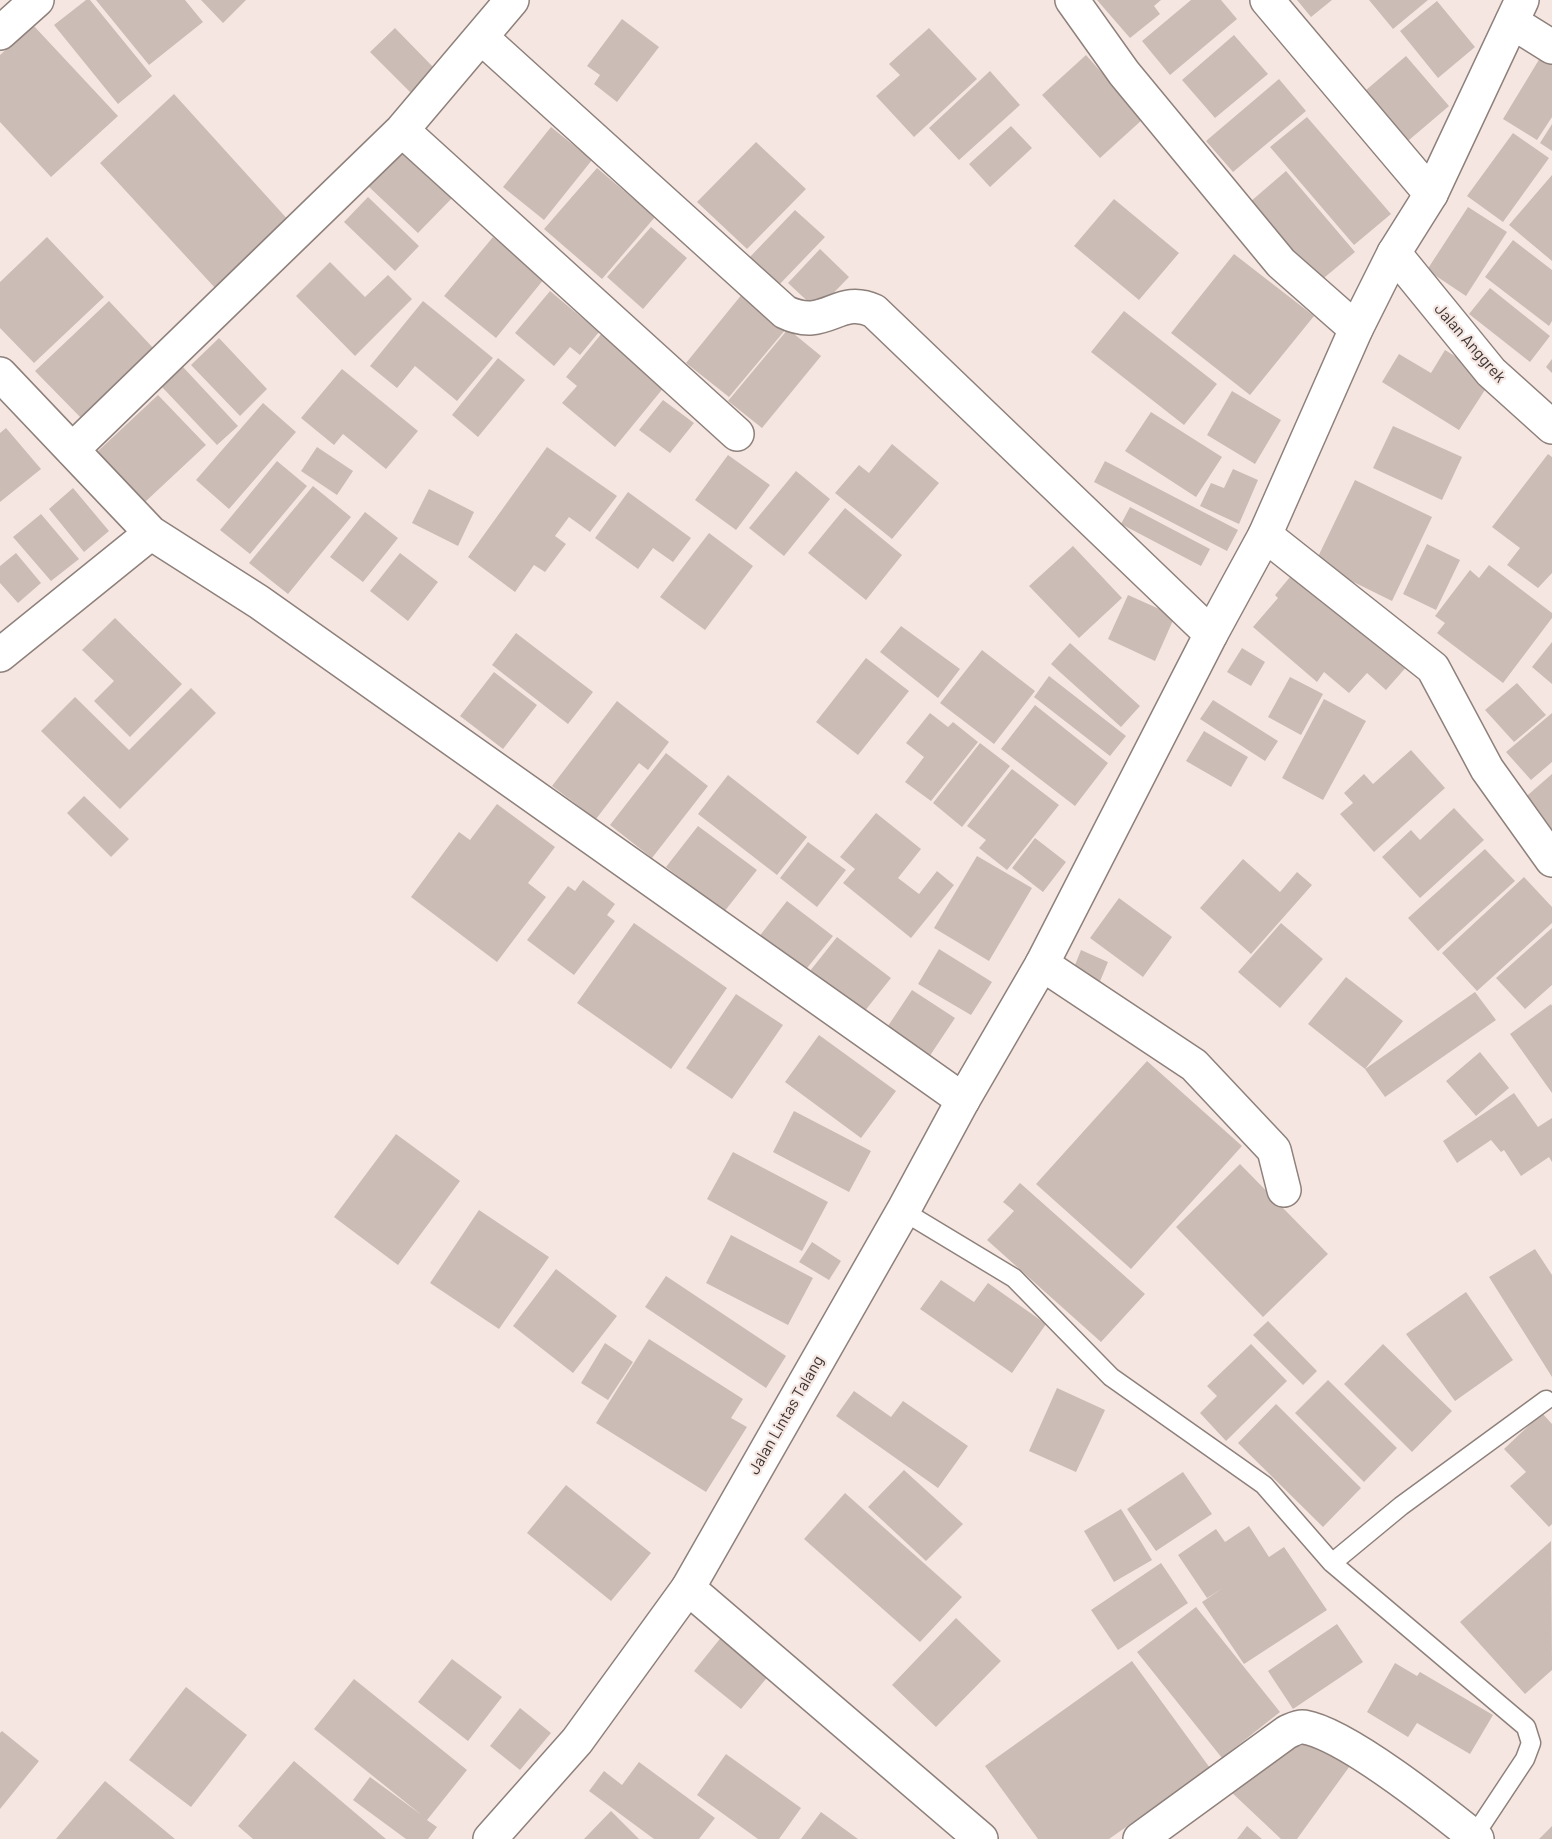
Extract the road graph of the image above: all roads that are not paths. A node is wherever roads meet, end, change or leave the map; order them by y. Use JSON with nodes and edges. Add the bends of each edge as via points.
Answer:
{"nodes":[{"id":1,"x":37,"y":0,"type":"edge"},
{"id":2,"x":512,"y":0,"type":"edge"},
{"id":3,"x":1072,"y":0,"type":"edge"},
{"id":4,"x":1267,"y":0,"type":"edge"},
{"id":5,"x":1517,"y":11,"type":"edge"},
{"id":6,"x":0,"y":33,"type":"edge"},
{"id":7,"x":481,"y":37,"type":"junction"},
{"id":8,"x":1552,"y":47,"type":"edge"},
{"id":9,"x":402,"y":130,"type":"junction"},
{"id":10,"x":1431,"y":194,"type":"junction"},
{"id":11,"x":1394,"y":254,"type":"junction"},
{"id":12,"x":1356,"y":329,"type":"junction"},
{"id":13,"x":0,"y":374,"type":"edge"},
{"id":14,"x":1552,"y":427,"type":"edge"},
{"id":15,"x":737,"y":434,"type":"dead end"},
{"id":16,"x":72,"y":450,"type":"junction"},
{"id":17,"x":151,"y":533,"type":"junction"},
{"id":18,"x":1265,"y":534,"type":"junction"},
{"id":19,"x":1211,"y":634,"type":"junction"},
{"id":20,"x":0,"y":655,"type":"edge"},
{"id":21,"x":1552,"y":860,"type":"edge"},
{"id":22,"x":1042,"y":964,"type":"junction"},
{"id":23,"x":963,"y":1100,"type":"junction"},
{"id":24,"x":1284,"y":1190,"type":"dead end"},
{"id":25,"x":903,"y":1210,"type":"junction"},
{"id":26,"x":1546,"y":1400,"type":"dead end"},
{"id":27,"x":1332,"y":1563,"type":"junction"},
{"id":28,"x":688,"y":1588,"type":"junction"},
{"id":29,"x":1474,"y":1838,"type":"edge"},
{"id":30,"x":490,"y":1839,"type":"edge"},
{"id":31,"x":981,"y":1839,"type":"edge"},
{"id":32,"x":1140,"y":1839,"type":"edge"}],
"edges":[{"from":1,"to":6,"type":"street"},
{"from":2,"to":7,"type":"street"},
{"from":3,"to":12,"type":"street","via":[[1124,73],[1281,262]]},
{"from":4,"to":10,"type":"street"},
{"from":5,"to":8,"type":"street"},
{"from":5,"to":10,"type":"street","name":"Jalan Lintas Talang"},
{"from":7,"to":9,"type":"street"},
{"from":7,"to":19,"type":"street","via":[[785,312],[801,320],[818,319],[849,306],[862,305],[874,311]]},
{"from":9,"to":15,"type":"street"},
{"from":9,"to":16,"type":"street"},
{"from":10,"to":11,"type":"street","name":"Jalan Lintas Talang"},
{"from":11,"to":12,"type":"street","name":"Jalan Lintas Talang"},
{"from":11,"to":14,"type":"street","name":"Jalan Anggrek","via":[[1491,372]]},
{"from":12,"to":18,"type":"street","name":"Jalan Lintas Talang"},
{"from":13,"to":16,"type":"street"},
{"from":16,"to":17,"type":"street"},
{"from":17,"to":20,"type":"street"},
{"from":17,"to":23,"type":"street","via":[[259,602]]},
{"from":18,"to":19,"type":"street","name":"Jalan Lintas Talang"},
{"from":18,"to":21,"type":"street","via":[[1433,668],[1487,769]]},
{"from":19,"to":22,"type":"street","name":"Jalan Lintas Talang"},
{"from":22,"to":23,"type":"street","name":"Jalan Lintas Talang"},
{"from":22,"to":24,"type":"street","via":[[1194,1065],[1274,1150]]},
{"from":23,"to":25,"type":"street","name":"Jalan Lintas Talang"},
{"from":25,"to":27,"type":"lane","via":[[1014,1278],[1111,1377],[1264,1485]]},
{"from":25,"to":28,"type":"street","name":"Jalan Lintas Talang"},
{"from":26,"to":27,"type":"lane","via":[[1401,1506]]},
{"from":27,"to":29,"type":"lane","via":[[1526,1727],[1531,1743],[1525,1759]]},
{"from":28,"to":30,"type":"street","name":"Jalan Lintas Talang","via":[[577,1741]]},
{"from":28,"to":31,"type":"street"},
{"from":29,"to":32,"type":"street","via":[[1367,1758],[1301,1726],[1287,1732]]}]}
